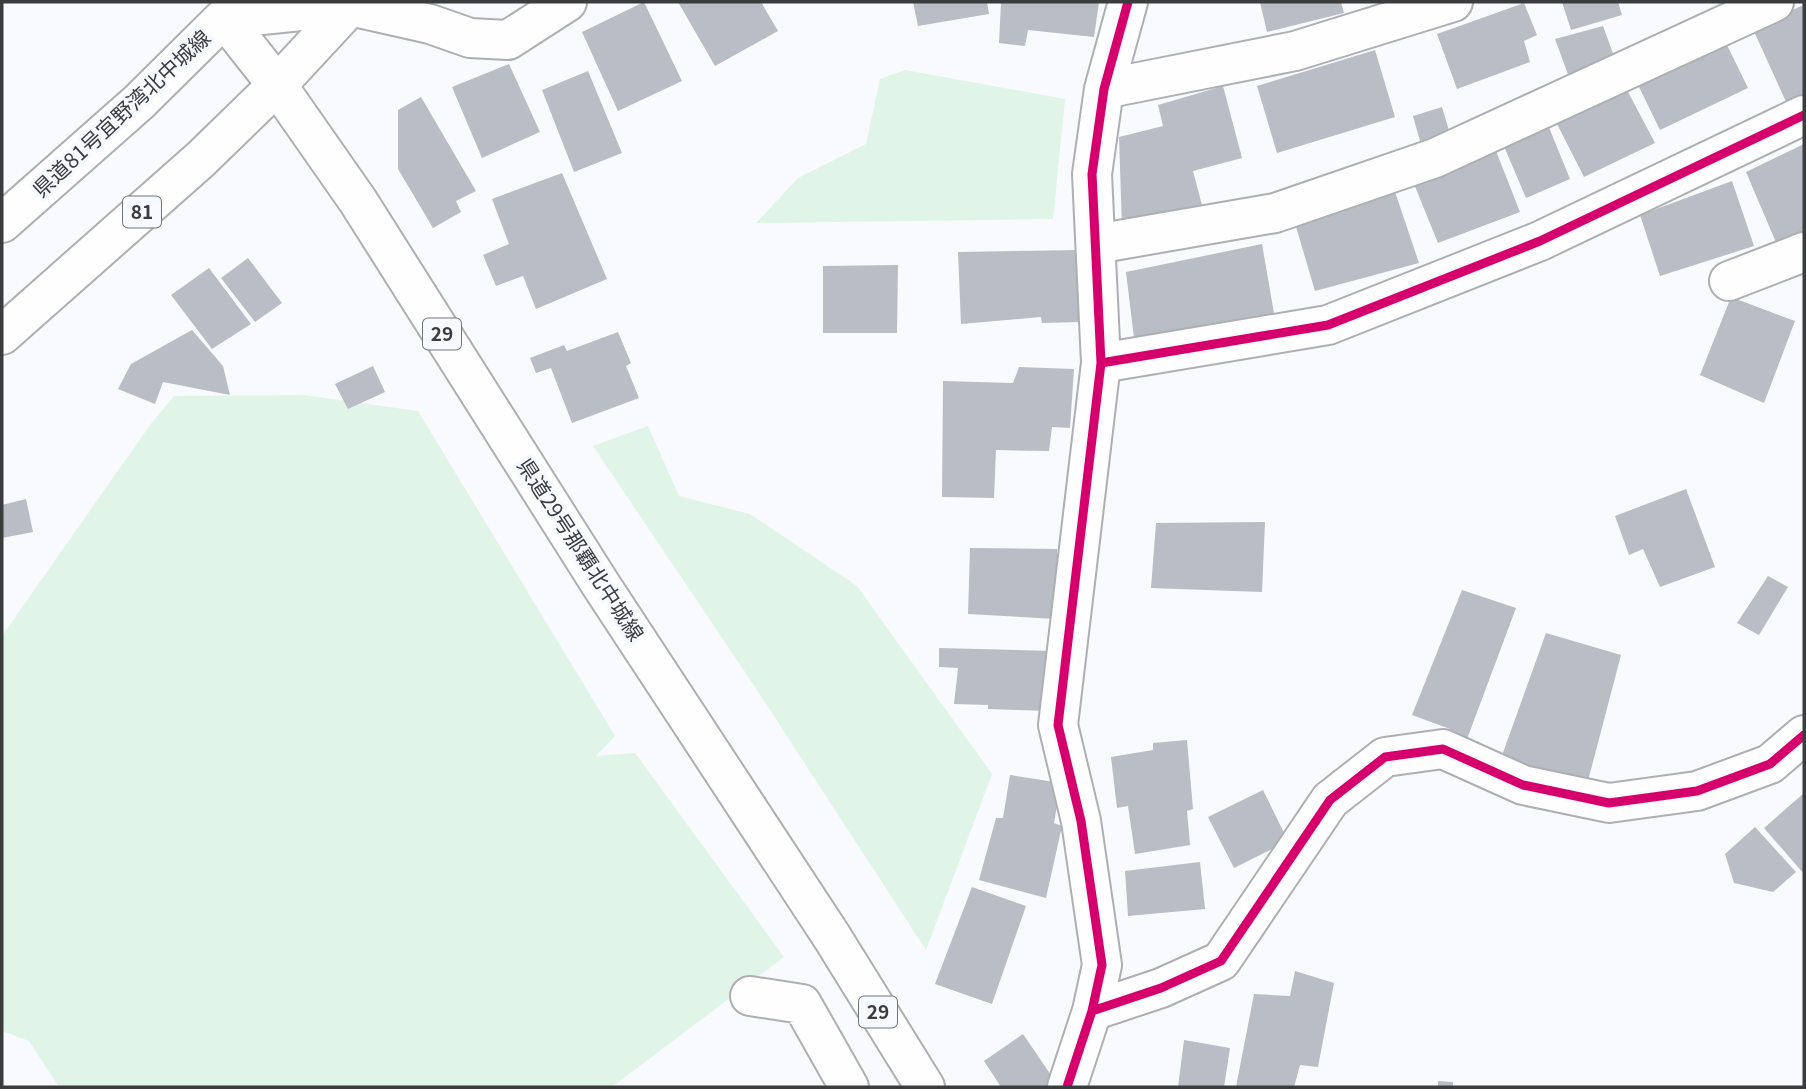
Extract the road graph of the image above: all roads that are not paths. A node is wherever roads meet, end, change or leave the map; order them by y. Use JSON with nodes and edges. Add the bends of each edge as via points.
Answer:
{"nodes":[{"id":1,"x":567,"y":2,"type":"edge"},
{"id":2,"x":1128,"y":2,"type":"edge"},
{"id":3,"x":1453,"y":2,"type":"edge"},
{"id":4,"x":1774,"y":2,"type":"edge"},
{"id":5,"x":352,"y":4,"type":"edge"},
{"id":6,"x":233,"y":10,"type":"edge"},
{"id":7,"x":277,"y":86,"type":"junction"},
{"id":8,"x":1104,"y":89,"type":"junction"},
{"id":9,"x":1804,"y":116,"type":"edge"},
{"id":10,"x":2,"y":223,"type":"edge"},
{"id":11,"x":1096,"y":244,"type":"junction"},
{"id":12,"x":1804,"y":252,"type":"edge"},
{"id":13,"x":1729,"y":281,"type":"dead end"},
{"id":14,"x":2,"y":335,"type":"edge"},
{"id":15,"x":1101,"y":363,"type":"junction"},
{"id":16,"x":1804,"y":735,"type":"edge"},
{"id":17,"x":750,"y":996,"type":"dead end"},
{"id":18,"x":1092,"y":1011,"type":"junction"},
{"id":19,"x":849,"y":1087,"type":"edge"},
{"id":20,"x":925,"y":1087,"type":"edge"},
{"id":21,"x":1067,"y":1087,"type":"edge"}],
"edges":[{"from":1,"to":5,"type":"street","via":[[508,40],[470,38]]},
{"from":2,"to":8,"type":"street"},
{"from":3,"to":8,"type":"street","via":[[1295,51]]},
{"from":4,"to":11,"type":"street","via":[[1435,158],[1275,213]]},
{"from":5,"to":6,"type":"street"},
{"from":5,"to":7,"type":"street","number":"81"},
{"from":6,"to":7,"type":"street","name":"県道29号那覇北中城線","number":"29"},
{"from":6,"to":10,"type":"street","name":"県道81号宜野湾北中城線","via":[[116,123]]},
{"from":7,"to":14,"type":"street","number":"81"},
{"from":7,"to":20,"type":"street","name":"県道29号那覇北中城線","number":"29","via":[[358,201]]},
{"from":8,"to":11,"type":"street","via":[[1092,174]]},
{"from":9,"to":15,"type":"street","via":[[1540,241],[1328,325]]},
{"from":11,"to":15,"type":"street"},
{"from":12,"to":13,"type":"street"},
{"from":15,"to":18,"type":"street","via":[[1058,725],[1081,821],[1102,965]]},
{"from":16,"to":18,"type":"street","via":[[1770,764],[1696,791],[1609,803],[1523,785],[1443,749],[1385,757],[1330,800],[1221,961]]},
{"from":17,"to":19,"type":"street","via":[[802,1004]]},
{"from":18,"to":21,"type":"street"}]}
